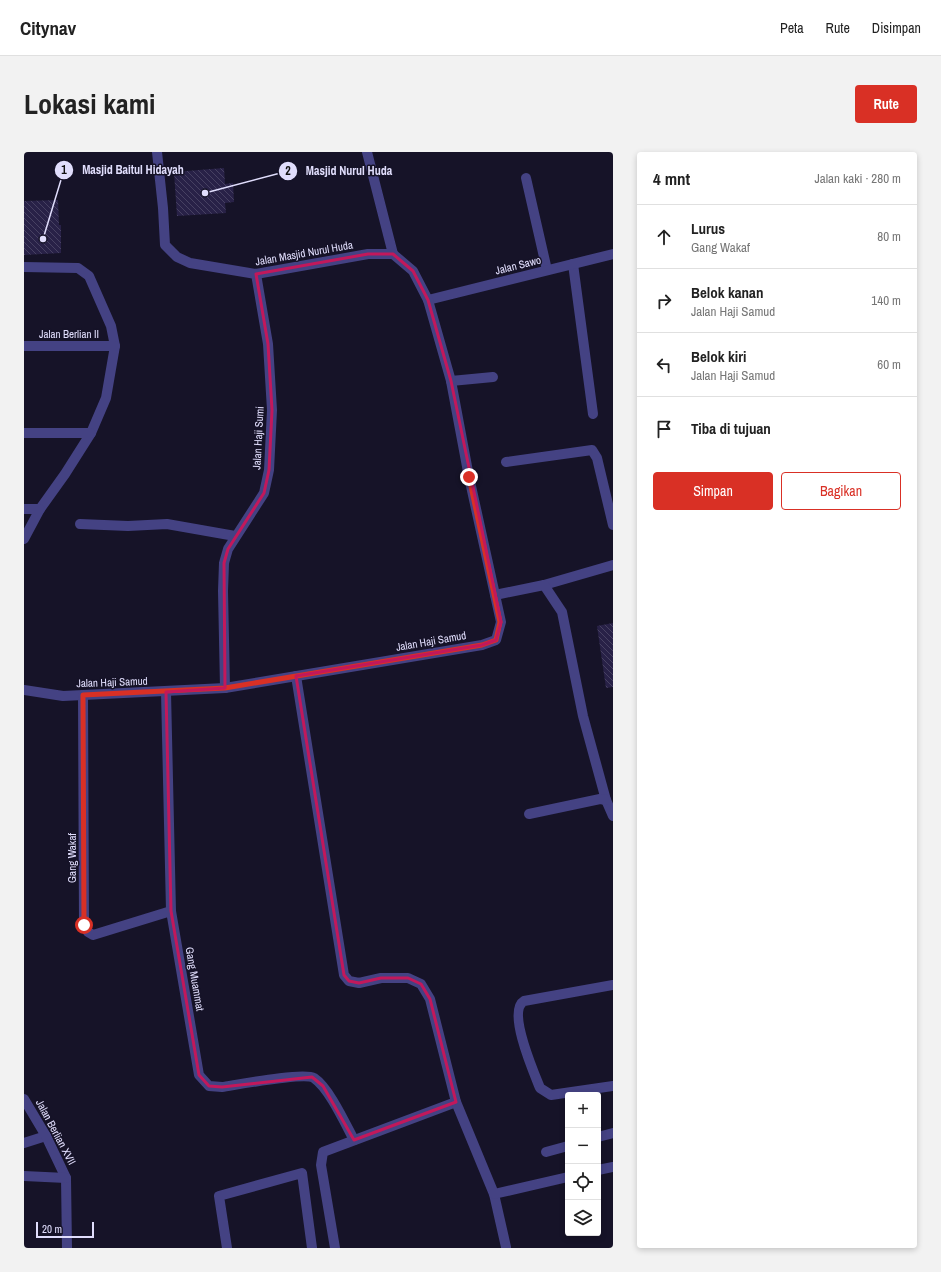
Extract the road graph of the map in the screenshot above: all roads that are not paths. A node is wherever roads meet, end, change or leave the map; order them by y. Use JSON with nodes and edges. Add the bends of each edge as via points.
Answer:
{"nodes":[{"id":1,"x":157,"y":152,"type":"edge"},
{"id":2,"x":367,"y":152,"type":"edge"},
{"id":3,"x":526,"y":178,"type":"dead end"},
{"id":4,"x":393,"y":254,"type":"junction"},
{"id":5,"x":613,"y":254,"type":"edge"},
{"id":6,"x":573,"y":264,"type":"junction"},
{"id":7,"x":24,"y":267,"type":"edge"},
{"id":8,"x":547,"y":270,"type":"junction"},
{"id":9,"x":256,"y":274,"type":"junction"},
{"id":10,"x":428,"y":300,"type":"junction"},
{"id":11,"x":24,"y":346,"type":"edge"},
{"id":12,"x":114,"y":346,"type":"junction"},
{"id":13,"x":493,"y":377,"type":"dead end"},
{"id":14,"x":451,"y":381,"type":"junction"},
{"id":15,"x":593,"y":414,"type":"dead end"},
{"id":16,"x":24,"y":433,"type":"edge"},
{"id":17,"x":91,"y":433,"type":"junction"},
{"id":18,"x":506,"y":462,"type":"dead end"},
{"id":19,"x":24,"y":508,"type":"edge"},
{"id":20,"x":40,"y":509,"type":"junction"},
{"id":21,"x":80,"y":524,"type":"dead end"},
{"id":22,"x":613,"y":525,"type":"edge"},
{"id":23,"x":235,"y":536,"type":"junction"},
{"id":24,"x":24,"y":539,"type":"edge"},
{"id":25,"x":613,"y":565,"type":"edge"},
{"id":26,"x":544,"y":585,"type":"junction"},
{"id":27,"x":495,"y":595,"type":"junction"},
{"id":28,"x":296,"y":676,"type":"junction"},
{"id":29,"x":225,"y":688,"type":"junction"},
{"id":30,"x":24,"y":690,"type":"edge"},
{"id":31,"x":166,"y":692,"type":"junction"},
{"id":32,"x":83,"y":695,"type":"junction"},
{"id":33,"x":606,"y":800,"type":"junction"},
{"id":34,"x":529,"y":814,"type":"dead end"},
{"id":35,"x":613,"y":816,"type":"edge"},
{"id":36,"x":171,"y":911,"type":"junction"},
{"id":37,"x":613,"y":985,"type":"edge"},
{"id":38,"x":613,"y":1086,"type":"edge"},
{"id":39,"x":25,"y":1102,"type":"edge"},
{"id":40,"x":456,"y":1102,"type":"junction"},
{"id":41,"x":613,"y":1133,"type":"edge"},
{"id":42,"x":46,"y":1136,"type":"junction"},
{"id":43,"x":601,"y":1136,"type":"edge"},
{"id":44,"x":354,"y":1140,"type":"junction"},
{"id":45,"x":24,"y":1143,"type":"edge"},
{"id":46,"x":565,"y":1147,"type":"edge"},
{"id":47,"x":546,"y":1152,"type":"dead end"},
{"id":48,"x":613,"y":1167,"type":"edge"},
{"id":49,"x":601,"y":1169,"type":"edge"},
{"id":50,"x":24,"y":1176,"type":"edge"},
{"id":51,"x":66,"y":1178,"type":"junction"},
{"id":52,"x":565,"y":1178,"type":"edge"},
{"id":53,"x":494,"y":1194,"type":"junction"},
{"id":54,"x":506,"y":1247,"type":"edge"},
{"id":55,"x":67,"y":1248,"type":"edge"},
{"id":56,"x":227,"y":1248,"type":"edge"},
{"id":57,"x":312,"y":1248,"type":"edge"},
{"id":58,"x":335,"y":1248,"type":"edge"}],
"edges":[{"from":1,"to":9,"type":"street","name":"Jalan Masjid Nurul Huda","via":[[164,208],[165,245],[177,257],[190,263]]},
{"from":2,"to":4,"type":"street"},
{"from":3,"to":8,"type":"street"},
{"from":4,"to":9,"type":"street","name":"Jalan Masjid Nurul Huda","via":[[368,254]]},
{"from":4,"to":10,"type":"street","via":[[413,271]]},
{"from":5,"to":6,"type":"street","name":"Jalan Sawo"},
{"from":6,"to":8,"type":"street","name":"Jalan Sawo"},
{"from":6,"to":15,"type":"street"},
{"from":7,"to":12,"type":"street","via":[[78,268],[89,276],[111,326]]},
{"from":8,"to":10,"type":"street","name":"Jalan Sawo"},
{"from":9,"to":23,"type":"street","name":"Jalan Haji Sumi","via":[[268,344],[272,410],[269,470],[264,493]]},
{"from":10,"to":14,"type":"street","name":"Jalan Haji Samud"},
{"from":11,"to":12,"type":"street","name":"Jalan Berlian II"},
{"from":12,"to":17,"type":"street","via":[[106,398]]},
{"from":13,"to":14,"type":"street"},
{"from":14,"to":27,"type":"street","name":"Jalan Haji Samud"},
{"from":16,"to":17,"type":"street"},
{"from":17,"to":20,"type":"street"},
{"from":18,"to":22,"type":"street","via":[[592,450],[597,458]]},
{"from":19,"to":20,"type":"street"},
{"from":20,"to":24,"type":"street"},
{"from":21,"to":23,"type":"street","via":[[166,524]]},
{"from":23,"to":29,"type":"street","name":"Jalan Haji Sumi","via":[[224,563]]},
{"from":25,"to":26,"type":"street"},
{"from":26,"to":27,"type":"street"},
{"from":26,"to":33,"type":"street","via":[[562,612],[584,716]]},
{"from":27,"to":28,"type":"street","name":"Jalan Haji Samud","via":[[500,622],[496,640],[482,645]]},
{"from":28,"to":29,"type":"street","name":"Jalan Haji Samud"},
{"from":28,"to":40,"type":"street","via":[[344,975],[349,982],[408,978],[421,984],[430,999]]},
{"from":29,"to":31,"type":"street","name":"Jalan Haji Samud"},
{"from":30,"to":32,"type":"street","name":"Jalan Haji Samud","via":[[63,696]]},
{"from":31,"to":32,"type":"street","name":"Jalan Haji Samud"},
{"from":31,"to":36,"type":"street","name":"Gang Muammat"},
{"from":32,"to":36,"type":"street","name":"Gang Wakaf","via":[[84,925],[93,935]]},
{"from":33,"to":34,"type":"street","via":[[600,799]]},
{"from":33,"to":35,"type":"street"},
{"from":36,"to":44,"type":"street","name":"Gang Muammat","via":[[199,1075],[209,1086],[222,1087],[299,1076],[312,1077],[323,1086]]},
{"from":37,"to":38,"type":"street","via":[[524,1001],[519,1009],[521,1034],[542,1091],[551,1095]]},
{"from":39,"to":42,"type":"street","name":"Jalan Berlian XVII"},
{"from":40,"to":44,"type":"street"},
{"from":40,"to":53,"type":"street"},
{"from":41,"to":43,"type":"street"},
{"from":42,"to":45,"type":"street"},
{"from":42,"to":51,"type":"street","name":"Jalan Berlian XVII"},
{"from":44,"to":58,"type":"street","via":[[323,1152],[321,1165]]},
{"from":46,"to":47,"type":"street"},
{"from":48,"to":49,"type":"street"},
{"from":50,"to":51,"type":"street"},
{"from":51,"to":55,"type":"street","name":"Jalan Berlian XVII"},
{"from":52,"to":53,"type":"street"},
{"from":53,"to":54,"type":"street"},
{"from":56,"to":57,"type":"street","via":[[219,1196],[302,1174]]}]}
